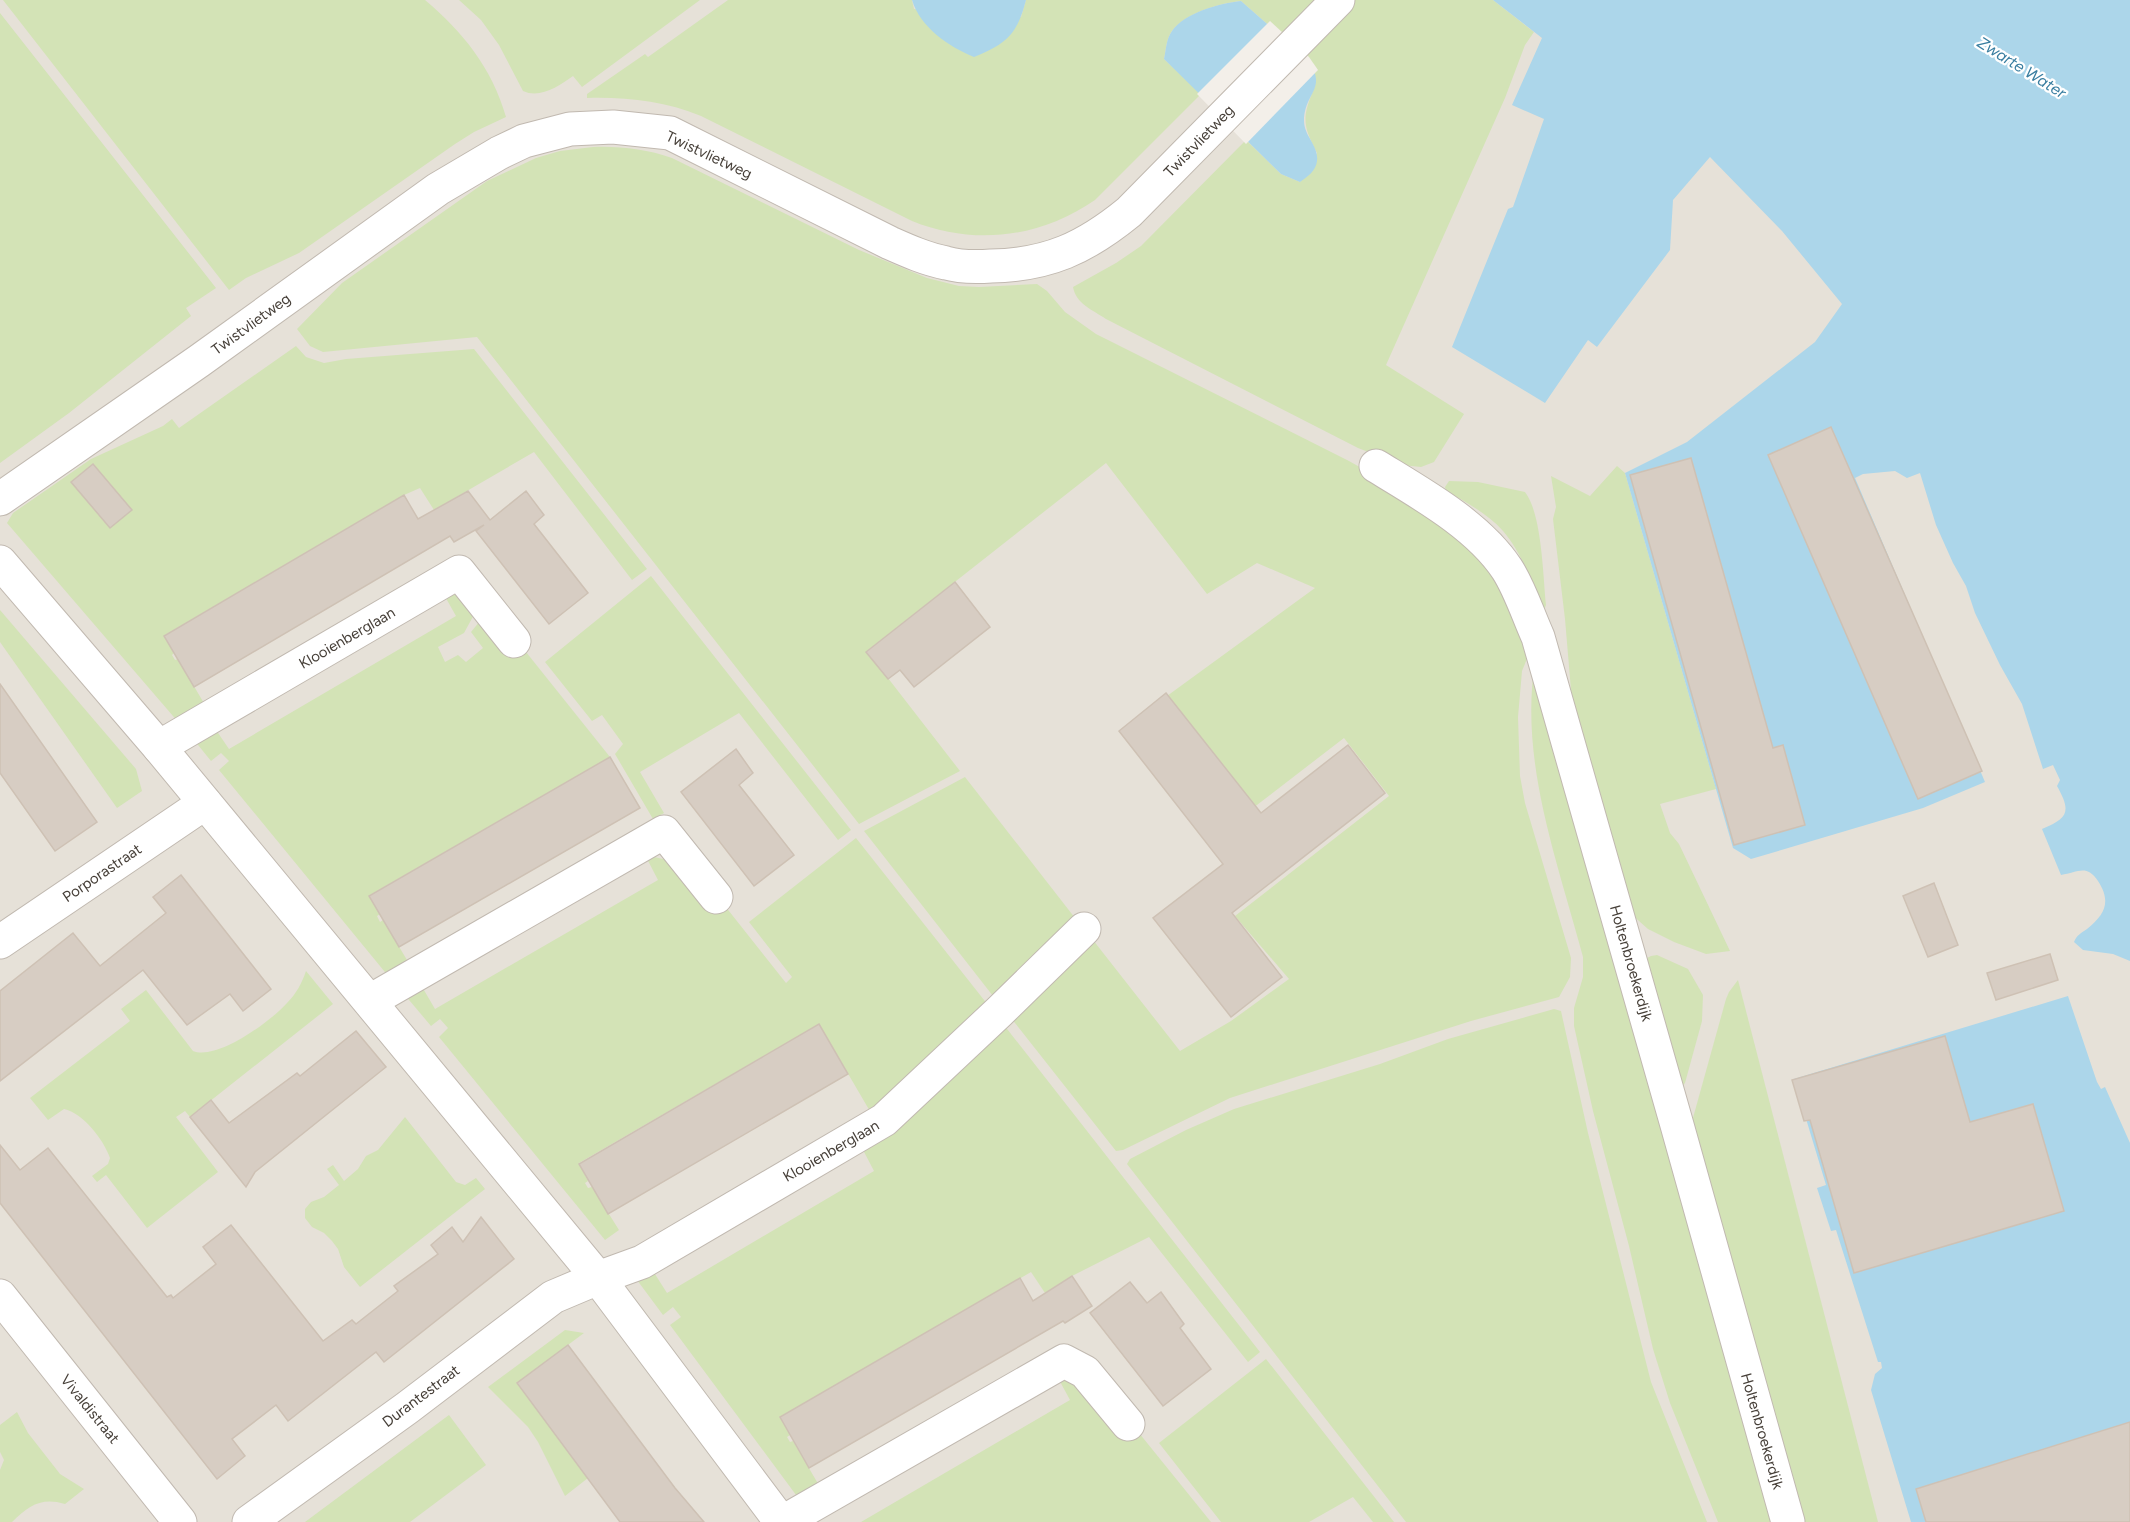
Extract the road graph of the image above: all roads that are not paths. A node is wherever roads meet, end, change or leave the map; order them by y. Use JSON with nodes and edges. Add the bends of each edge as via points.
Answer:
{"nodes":[{"id":1,"x":1338,"y":0,"type":"edge"},
{"id":2,"x":1376,"y":466,"type":"dead end"},
{"id":3,"x":0,"y":499,"type":"edge"},
{"id":4,"x":0,"y":562,"type":"edge"},
{"id":5,"x":514,"y":641,"type":"dead end"},
{"id":6,"x":159,"y":747,"type":"junction"},
{"id":7,"x":205,"y":803,"type":"junction"},
{"id":8,"x":716,"y":897,"type":"dead end"},
{"id":9,"x":1084,"y":929,"type":"dead end"},
{"id":10,"x":0,"y":942,"type":"edge"},
{"id":11,"x":369,"y":1002,"type":"junction"},
{"id":12,"x":598,"y":1278,"type":"junction"},
{"id":13,"x":0,"y":1296,"type":"edge"},
{"id":14,"x":1128,"y":1424,"type":"dead end"},
{"id":15,"x":180,"y":1522,"type":"edge"},
{"id":16,"x":249,"y":1522,"type":"edge"},
{"id":17,"x":782,"y":1522,"type":"edge"},
{"id":18,"x":1788,"y":1522,"type":"edge"}],
"edges":[{"from":1,"to":3,"type":"street","name":"Twistvlietweg","via":[[1129,212],[1096,237],[1035,263],[978,267],[931,259],[890,243],[670,133],[613,127],[570,129],[525,141],[438,189]]},
{"from":2,"to":18,"type":"street","name":"Holtenbroekerdijk","via":[[1427,497],[1487,546],[1507,569],[1538,637]]},
{"from":4,"to":6,"type":"street"},
{"from":5,"to":6,"type":"street","name":"Klooienberglaan","via":[[459,572]]},
{"from":6,"to":7,"type":"street"},
{"from":7,"to":10,"type":"street","name":"Porporastraat"},
{"from":7,"to":11,"type":"street"},
{"from":8,"to":11,"type":"street","via":[[664,832]]},
{"from":9,"to":12,"type":"street","name":"Klooienberglaan","via":[[884,1120],[642,1262]]},
{"from":11,"to":12,"type":"street"},
{"from":12,"to":16,"type":"street","name":"Durantestraat","via":[[553,1297]]},
{"from":12,"to":17,"type":"street"},
{"from":13,"to":15,"type":"street","name":"Vivaldistraat"},
{"from":14,"to":17,"type":"street","via":[[1085,1372],[1064,1361]]}]}
